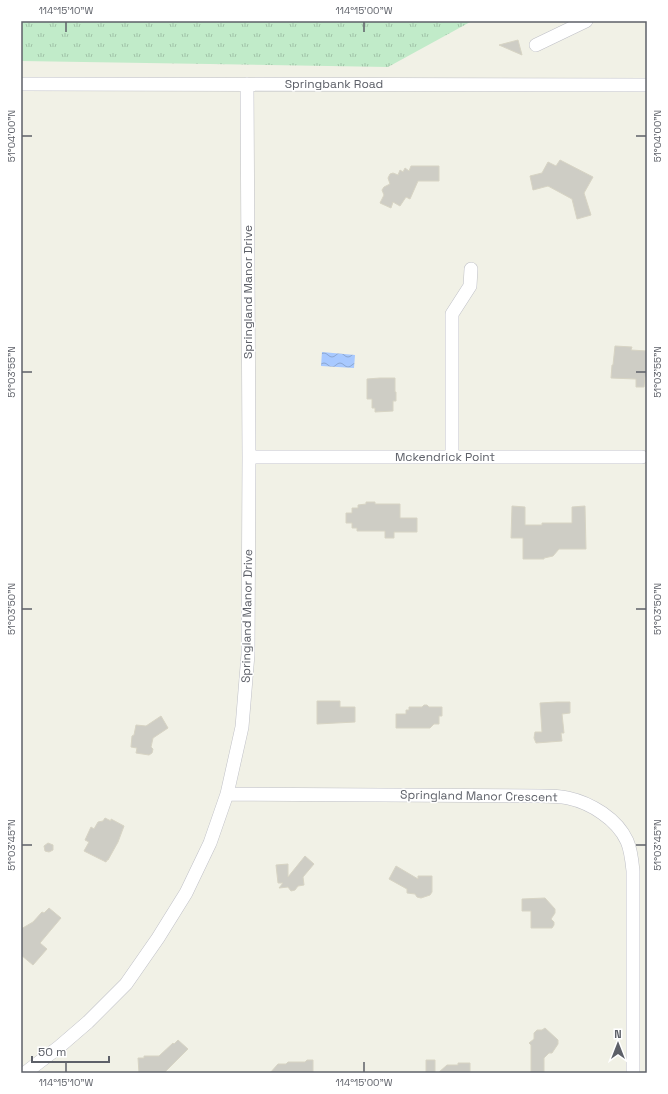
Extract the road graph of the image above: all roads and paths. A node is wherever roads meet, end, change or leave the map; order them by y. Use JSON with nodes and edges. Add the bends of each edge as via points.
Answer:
{"nodes":[{"id":1,"x":586,"y":21,"type":"edge"},
{"id":2,"x":536,"y":45,"type":"dead end"},
{"id":3,"x":21,"y":84,"type":"edge"},
{"id":4,"x":247,"y":84,"type":"junction"},
{"id":5,"x":647,"y":85,"type":"edge"},
{"id":6,"x":471,"y":270,"type":"dead end"},
{"id":7,"x":249,"y":456,"type":"junction"},
{"id":8,"x":452,"y":457,"type":"junction"},
{"id":9,"x":642,"y":457,"type":"dead end"},
{"id":10,"x":227,"y":794,"type":"junction"},
{"id":11,"x":25,"y":1073,"type":"edge"},
{"id":12,"x":633,"y":1073,"type":"edge"}],
"edges":[{"from":1,"to":2,"type":"street"},
{"from":3,"to":4,"type":"street","name":"Springbank Road"},
{"from":4,"to":5,"type":"street","name":"Springbank Road"},
{"from":4,"to":7,"type":"street","name":"Springland Manor Drive"},
{"from":6,"to":8,"type":"street","via":[[470,286],[452,314]]},
{"from":7,"to":8,"type":"street","name":"Mckendrick Point"},
{"from":7,"to":10,"type":"street","name":"Springland Manor Drive","via":[[248,654],[242,727]]},
{"from":8,"to":9,"type":"street","name":"Mckendrick Point"},
{"from":10,"to":11,"type":"street","name":"Springland Manor Drive","via":[[210,843],[186,893],[126,984],[88,1022]]},
{"from":10,"to":12,"type":"street","name":"Springland Manor Crescent","via":[[540,796],[568,798],[602,812],[616,825],[627,841],[633,871]]}]}
